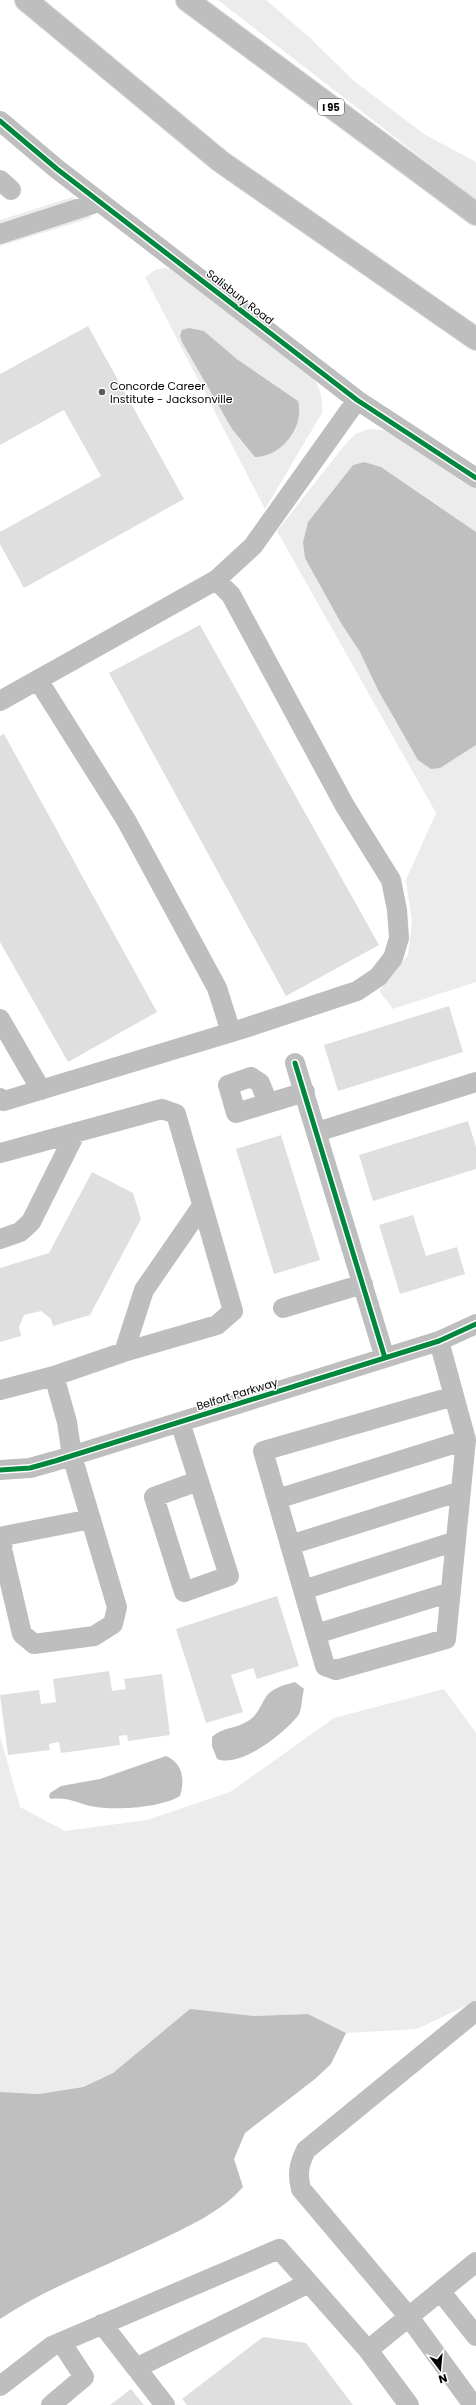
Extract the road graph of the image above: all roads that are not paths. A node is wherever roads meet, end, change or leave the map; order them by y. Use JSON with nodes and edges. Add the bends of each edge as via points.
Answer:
{"nodes":[{"id":1,"x":26,"y":0,"type":"edge"},
{"id":2,"x":187,"y":0,"type":"edge"},
{"id":3,"x":0,"y":121,"type":"edge"},
{"id":4,"x":100,"y":202,"type":"junction"},
{"id":5,"x":476,"y":214,"type":"edge"},
{"id":6,"x":0,"y":234,"type":"edge"},
{"id":7,"x":476,"y":339,"type":"edge"},
{"id":8,"x":357,"y":400,"type":"junction"},
{"id":9,"x":476,"y":478,"type":"edge"},
{"id":10,"x":216,"y":580,"type":"junction"},
{"id":11,"x":38,"y":680,"type":"junction"},
{"id":12,"x":0,"y":701,"type":"edge"},
{"id":13,"x":0,"y":1019,"type":"edge"},
{"id":14,"x":231,"y":1032,"type":"junction"},
{"id":15,"x":295,"y":1063,"type":"dead end"},
{"id":16,"x":476,"y":1082,"type":"edge"},
{"id":17,"x":40,"y":1090,"type":"junction"},
{"id":18,"x":305,"y":1092,"type":"junction"},
{"id":19,"x":0,"y":1098,"type":"edge"},
{"id":20,"x":268,"y":1104,"type":"dead end"},
{"id":21,"x":76,"y":1132,"type":"junction"},
{"id":22,"x":317,"y":1132,"type":"junction"},
{"id":23,"x":0,"y":1153,"type":"edge"},
{"id":24,"x":202,"y":1206,"type":"junction"},
{"id":25,"x":0,"y":1239,"type":"edge"},
{"id":26,"x":363,"y":1284,"type":"junction"},
{"id":27,"x":284,"y":1308,"type":"dead end"},
{"id":28,"x":476,"y":1324,"type":"edge"},
{"id":29,"x":476,"y":1335,"type":"edge"},
{"id":30,"x":439,"y":1341,"type":"junction"},
{"id":31,"x":124,"y":1352,"type":"junction"},
{"id":32,"x":385,"y":1358,"type":"junction"},
{"id":33,"x":54,"y":1376,"type":"junction"},
{"id":34,"x":0,"y":1390,"type":"edge"},
{"id":35,"x":454,"y":1396,"type":"junction"},
{"id":36,"x":180,"y":1422,"type":"junction"},
{"id":37,"x":466,"y":1440,"type":"junction"},
{"id":38,"x":72,"y":1456,"type":"junction"},
{"id":39,"x":0,"y":1470,"type":"edge"},
{"id":40,"x":198,"y":1480,"type":"junction"},
{"id":41,"x":461,"y":1491,"type":"junction"},
{"id":42,"x":277,"y":1499,"type":"junction"},
{"id":43,"x":91,"y":1520,"type":"junction"},
{"id":44,"x":456,"y":1541,"type":"junction"},
{"id":45,"x":290,"y":1545,"type":"junction"},
{"id":46,"x":303,"y":1590,"type":"junction"},
{"id":47,"x":450,"y":1592,"type":"junction"},
{"id":48,"x":316,"y":1634,"type":"junction"},
{"id":49,"x":476,"y":2012,"type":"edge"},
{"id":50,"x":476,"y":2262,"type":"edge"},
{"id":51,"x":309,"y":2283,"type":"junction"},
{"id":52,"x":441,"y":2292,"type":"junction"},
{"id":53,"x":409,"y":2317,"type":"junction"},
{"id":54,"x":102,"y":2324,"type":"junction"},
{"id":55,"x":476,"y":2336,"type":"edge"},
{"id":56,"x":61,"y":2342,"type":"junction"},
{"id":57,"x":368,"y":2350,"type":"junction"},
{"id":58,"x":136,"y":2368,"type":"junction"},
{"id":59,"x":0,"y":2386,"type":"edge"},
{"id":60,"x":51,"y":2405,"type":"edge"},
{"id":61,"x":165,"y":2405,"type":"edge"},
{"id":62,"x":409,"y":2405,"type":"edge"},
{"id":63,"x":472,"y":2405,"type":"edge"}],
"edges":[{"from":1,"to":7,"type":"highway","via":[[220,161]]},
{"from":2,"to":5,"type":"highway","number":"I 95"},
{"from":3,"to":4,"type":"street","name":"Salisbury Road"},
{"from":4,"to":6,"type":"street"},
{"from":4,"to":8,"type":"street","name":"Salisbury Road"},
{"from":8,"to":9,"type":"street","name":"Salisbury Road"},
{"from":8,"to":10,"type":"street","via":[[253,546]]},
{"from":10,"to":11,"type":"street"},
{"from":10,"to":14,"type":"street","via":[[231,596],[345,806],[391,880],[399,938],[393,958],[378,977],[357,991]]},
{"from":11,"to":12,"type":"street"},
{"from":11,"to":14,"type":"street","via":[[126,820],[217,988]]},
{"from":13,"to":17,"type":"street"},
{"from":14,"to":17,"type":"street"},
{"from":15,"to":18,"type":"street"},
{"from":16,"to":22,"type":"street"},
{"from":17,"to":19,"type":"street","via":[[4,1101]]},
{"from":18,"to":20,"type":"street"},
{"from":18,"to":22,"type":"street"},
{"from":21,"to":23,"type":"street"},
{"from":21,"to":24,"type":"street","via":[[162,1109],[176,1114]]},
{"from":21,"to":25,"type":"street","via":[[31,1222],[20,1232]]},
{"from":22,"to":26,"type":"street"},
{"from":24,"to":31,"type":"street","via":[[144,1290]]},
{"from":24,"to":31,"type":"street","via":[[233,1311],[217,1325]]},
{"from":26,"to":27,"type":"street"},
{"from":26,"to":32,"type":"street"},
{"from":28,"to":30,"type":"street","name":"Belfort Parkway"},
{"from":29,"to":30,"type":"street","name":"Belfort Parkway"},
{"from":30,"to":32,"type":"street","name":"Belfort Parkway"},
{"from":30,"to":35,"type":"street"},
{"from":31,"to":33,"type":"street"},
{"from":32,"to":36,"type":"street","name":"Belfort Parkway"},
{"from":33,"to":34,"type":"street"},
{"from":33,"to":38,"type":"street","via":[[67,1422]]},
{"from":35,"to":37,"type":"street"},
{"from":35,"to":42,"type":"street","via":[[263,1451]]},
{"from":36,"to":38,"type":"street","name":"Belfort Parkway"},
{"from":36,"to":40,"type":"street"},
{"from":37,"to":41,"type":"street"},
{"from":37,"to":42,"type":"street"},
{"from":38,"to":39,"type":"street","name":"Belfort Parkway","via":[[30,1468]]},
{"from":38,"to":43,"type":"street"},
{"from":40,"to":40,"type":"street","via":[[229,1576],[184,1592],[154,1497]]},
{"from":41,"to":44,"type":"street"},
{"from":41,"to":45,"type":"street"},
{"from":42,"to":45,"type":"street"},
{"from":43,"to":43,"type":"street","via":[[117,1606],[113,1624],[94,1636],[34,1644],[22,1634],[2,1549],[4,1536]]},
{"from":44,"to":46,"type":"street"},
{"from":44,"to":47,"type":"street"},
{"from":45,"to":46,"type":"street"},
{"from":46,"to":48,"type":"street"},
{"from":47,"to":48,"type":"street"},
{"from":47,"to":48,"type":"street","via":[[446,1639],[336,1670],[325,1666]]},
{"from":49,"to":53,"type":"street","via":[[306,2150],[300,2161],[298,2176],[301,2189]]},
{"from":50,"to":52,"type":"street"},
{"from":51,"to":54,"type":"street","via":[[279,2249]]},
{"from":51,"to":57,"type":"street"},
{"from":51,"to":58,"type":"street"},
{"from":52,"to":53,"type":"street"},
{"from":52,"to":55,"type":"street"},
{"from":53,"to":57,"type":"street"},
{"from":53,"to":63,"type":"street"},
{"from":54,"to":56,"type":"street"},
{"from":54,"to":58,"type":"street"},
{"from":56,"to":59,"type":"street","via":[[52,2346]]},
{"from":56,"to":60,"type":"street","via":[[84,2377]]},
{"from":57,"to":62,"type":"street"},
{"from":58,"to":61,"type":"street"}]}
